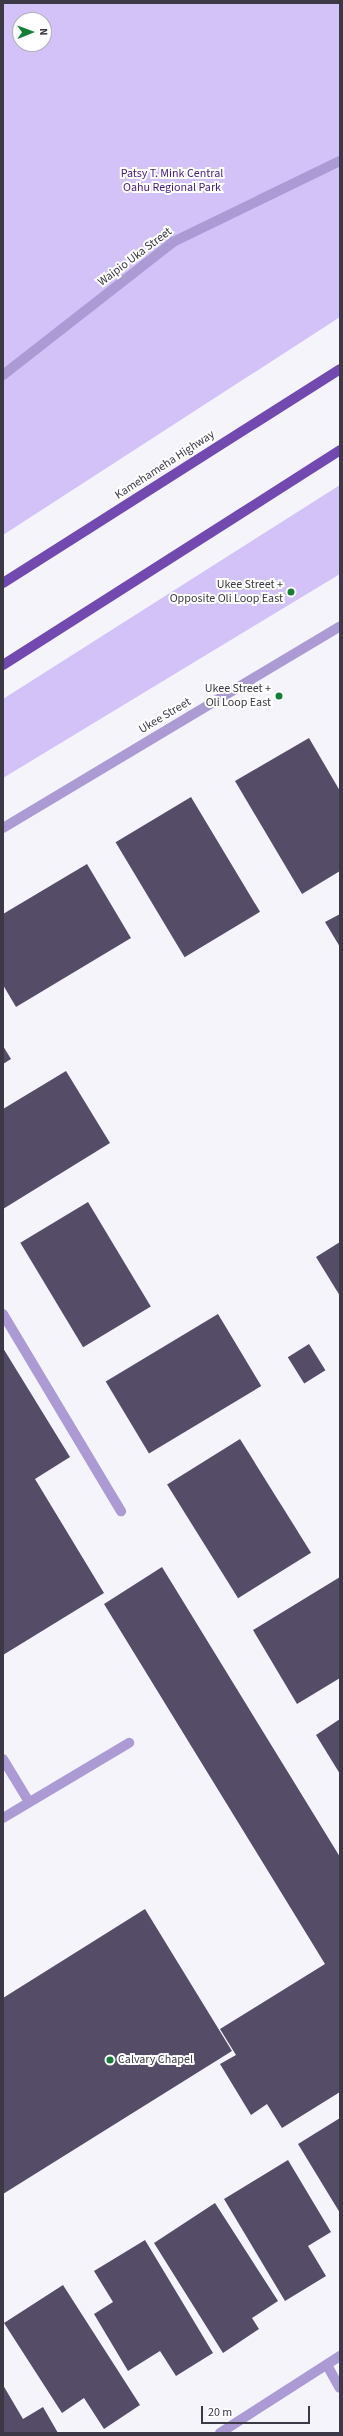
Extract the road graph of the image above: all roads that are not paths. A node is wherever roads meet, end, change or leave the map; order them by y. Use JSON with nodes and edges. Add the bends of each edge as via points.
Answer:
{"nodes":[{"id":1,"x":340,"y":161,"type":"edge"},
{"id":2,"x":340,"y":369,"type":"edge"},
{"id":3,"x":3,"y":375,"type":"edge"},
{"id":4,"x":340,"y":450,"type":"edge"},
{"id":5,"x":3,"y":584,"type":"edge"},
{"id":6,"x":340,"y":626,"type":"edge"},
{"id":7,"x":3,"y":665,"type":"edge"},
{"id":8,"x":3,"y":828,"type":"edge"},
{"id":9,"x":3,"y":1314,"type":"edge"},
{"id":10,"x":120,"y":1511,"type":"dead end"},
{"id":11,"x":129,"y":1743,"type":"dead end"},
{"id":12,"x":3,"y":1758,"type":"edge"},
{"id":13,"x":29,"y":1802,"type":"junction"},
{"id":14,"x":3,"y":1818,"type":"edge"},
{"id":15,"x":340,"y":2356,"type":"edge"},
{"id":16,"x":327,"y":2365,"type":"junction"},
{"id":17,"x":340,"y":2388,"type":"edge"},
{"id":18,"x":220,"y":2433,"type":"edge"}],
"edges":[{"from":1,"to":3,"type":"street","name":"Waipio Uka Street","via":[[173,242]]},
{"from":2,"to":5,"type":"main road","name":"Kamehameha Highway"},
{"from":4,"to":7,"type":"main road"},
{"from":6,"to":8,"type":"street","name":"Ukee Street"},
{"from":9,"to":10,"type":"street"},
{"from":11,"to":13,"type":"street"},
{"from":12,"to":13,"type":"street"},
{"from":13,"to":14,"type":"street"},
{"from":15,"to":16,"type":"street"},
{"from":16,"to":17,"type":"street"},
{"from":16,"to":18,"type":"street"}]}
